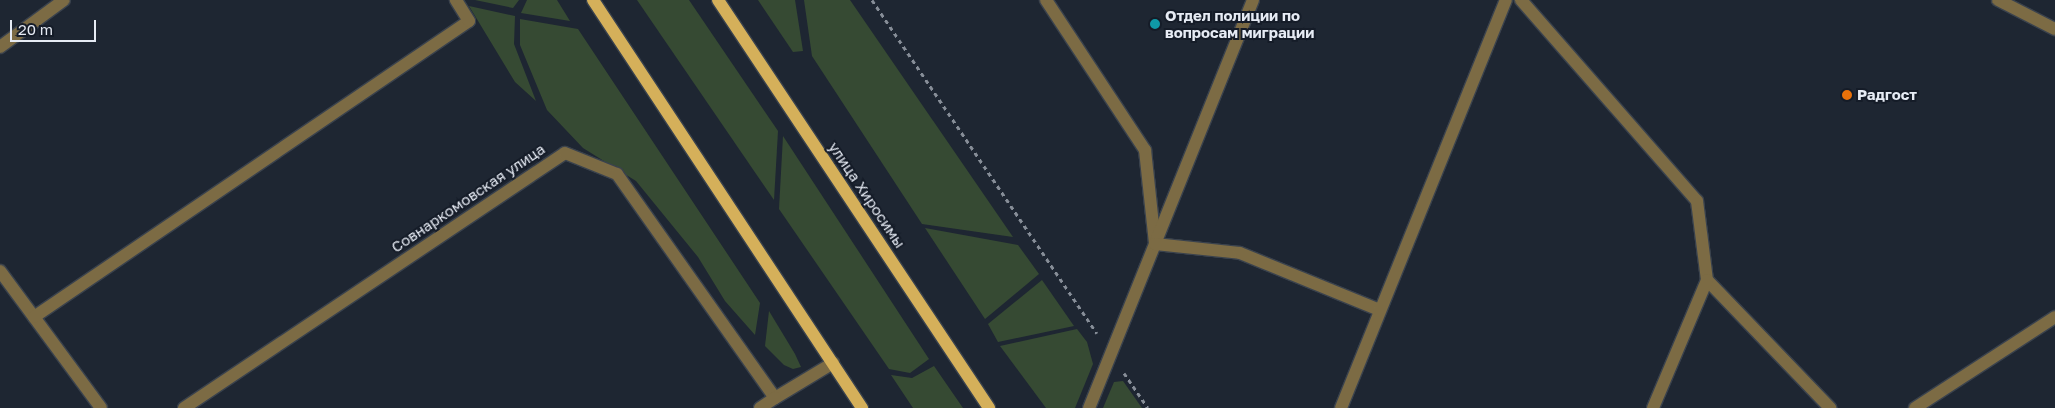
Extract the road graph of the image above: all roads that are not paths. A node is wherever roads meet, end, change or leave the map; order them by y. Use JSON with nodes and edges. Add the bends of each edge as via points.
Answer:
{"nodes":[{"id":1,"x":64,"y":0,"type":"edge"},
{"id":2,"x":456,"y":0,"type":"edge"},
{"id":3,"x":593,"y":0,"type":"edge"},
{"id":4,"x":1046,"y":0,"type":"edge"},
{"id":5,"x":1254,"y":0,"type":"edge"},
{"id":6,"x":1506,"y":0,"type":"edge"},
{"id":7,"x":1522,"y":0,"type":"edge"},
{"id":8,"x":1998,"y":0,"type":"edge"},
{"id":9,"x":720,"y":1,"type":"edge"},
{"id":10,"x":2055,"y":29,"type":"edge"},
{"id":11,"x":0,"y":47,"type":"edge"},
{"id":12,"x":1155,"y":244,"type":"junction"},
{"id":13,"x":0,"y":270,"type":"edge"},
{"id":14,"x":1707,"y":280,"type":"junction"},
{"id":15,"x":1380,"y":310,"type":"junction"},
{"id":16,"x":34,"y":317,"type":"junction"},
{"id":17,"x":2055,"y":317,"type":"edge"},
{"id":18,"x":833,"y":364,"type":"junction"},
{"id":19,"x":776,"y":398,"type":"junction"},
{"id":20,"x":101,"y":408,"type":"edge"},
{"id":21,"x":184,"y":408,"type":"edge"},
{"id":22,"x":760,"y":408,"type":"edge"},
{"id":23,"x":862,"y":408,"type":"edge"},
{"id":24,"x":989,"y":408,"type":"edge"},
{"id":25,"x":1089,"y":408,"type":"edge"},
{"id":26,"x":1340,"y":408,"type":"edge"},
{"id":27,"x":1654,"y":408,"type":"edge"},
{"id":28,"x":1830,"y":408,"type":"edge"},
{"id":29,"x":1915,"y":408,"type":"edge"}],
"edges":[{"from":1,"to":11,"type":"street"},
{"from":2,"to":16,"type":"street","via":[[469,21]]},
{"from":3,"to":18,"type":"main road"},
{"from":4,"to":12,"type":"street","via":[[1144,150]]},
{"from":5,"to":12,"type":"street"},
{"from":6,"to":15,"type":"street"},
{"from":7,"to":14,"type":"street","via":[[1697,201]]},
{"from":8,"to":10,"type":"street"},
{"from":9,"to":24,"type":"main road","name":"улица Хиросимы"},
{"from":12,"to":15,"type":"street","via":[[1240,253]]},
{"from":12,"to":25,"type":"street"},
{"from":13,"to":16,"type":"street"},
{"from":14,"to":27,"type":"street"},
{"from":14,"to":28,"type":"street"},
{"from":15,"to":26,"type":"street"},
{"from":16,"to":20,"type":"street"},
{"from":17,"to":29,"type":"street"},
{"from":18,"to":19,"type":"street"},
{"from":18,"to":23,"type":"main road"},
{"from":19,"to":21,"type":"street","name":"Совнаркомовская улица","via":[[617,174],[565,153]]},
{"from":19,"to":22,"type":"street"}]}
